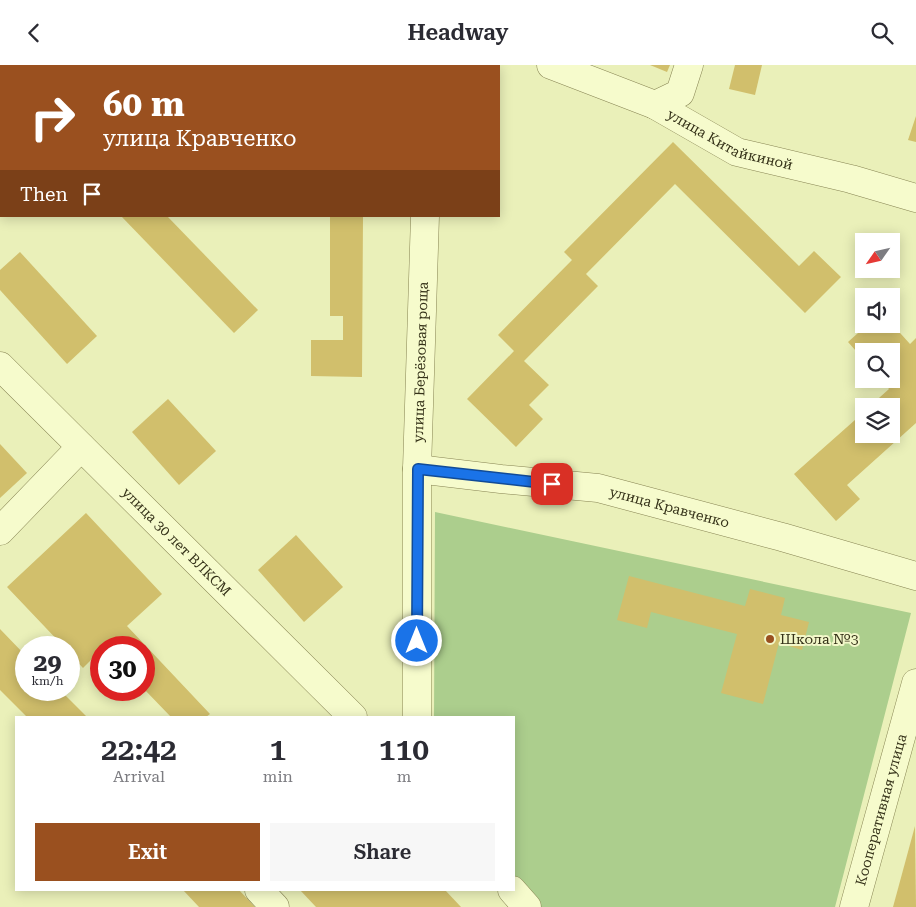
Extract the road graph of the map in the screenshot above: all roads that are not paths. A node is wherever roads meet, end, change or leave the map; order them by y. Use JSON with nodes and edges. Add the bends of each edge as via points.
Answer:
{"nodes":[{"id":1,"x":551,"y":65,"type":"edge"},
{"id":2,"x":689,"y":65,"type":"edge"},
{"id":3,"x":655,"y":105,"type":"junction"},
{"id":4,"x":916,"y":198,"type":"edge"},
{"id":5,"x":425,"y":217,"type":"edge"},
{"id":6,"x":0,"y":366,"type":"edge"},
{"id":7,"x":81,"y":447,"type":"junction"},
{"id":8,"x":418,"y":469,"type":"junction"},
{"id":9,"x":0,"y":531,"type":"edge"},
{"id":10,"x":916,"y":576,"type":"edge"},
{"id":11,"x":916,"y":683,"type":"edge"},
{"id":12,"x":352,"y":716,"type":"edge"},
{"id":13,"x":417,"y":716,"type":"edge"},
{"id":14,"x":260,"y":891,"type":"edge"},
{"id":15,"x":275,"y":907,"type":"edge"},
{"id":16,"x":854,"y":907,"type":"edge"}],
"edges":[{"from":1,"to":3,"type":"street","name":"улица Китайкиной"},
{"from":2,"to":3,"type":"street","via":[[680,93]]},
{"from":3,"to":4,"type":"street","name":"улица Китайкиной","via":[[737,152]]},
{"from":5,"to":8,"type":"street","name":"улица Берёзовая роща"},
{"from":6,"to":7,"type":"street","name":"улица 30 лет ВЛКСМ"},
{"from":7,"to":9,"type":"street"},
{"from":7,"to":12,"type":"street","name":"улица 30 лет ВЛКСМ"},
{"from":8,"to":10,"type":"street","name":"улица Кравченко","via":[[598,488]]},
{"from":8,"to":13,"type":"street","name":"улица Берёзовая роща"},
{"from":11,"to":16,"type":"street","name":"Кооперативная улица"},
{"from":14,"to":15,"type":"street"}]}
